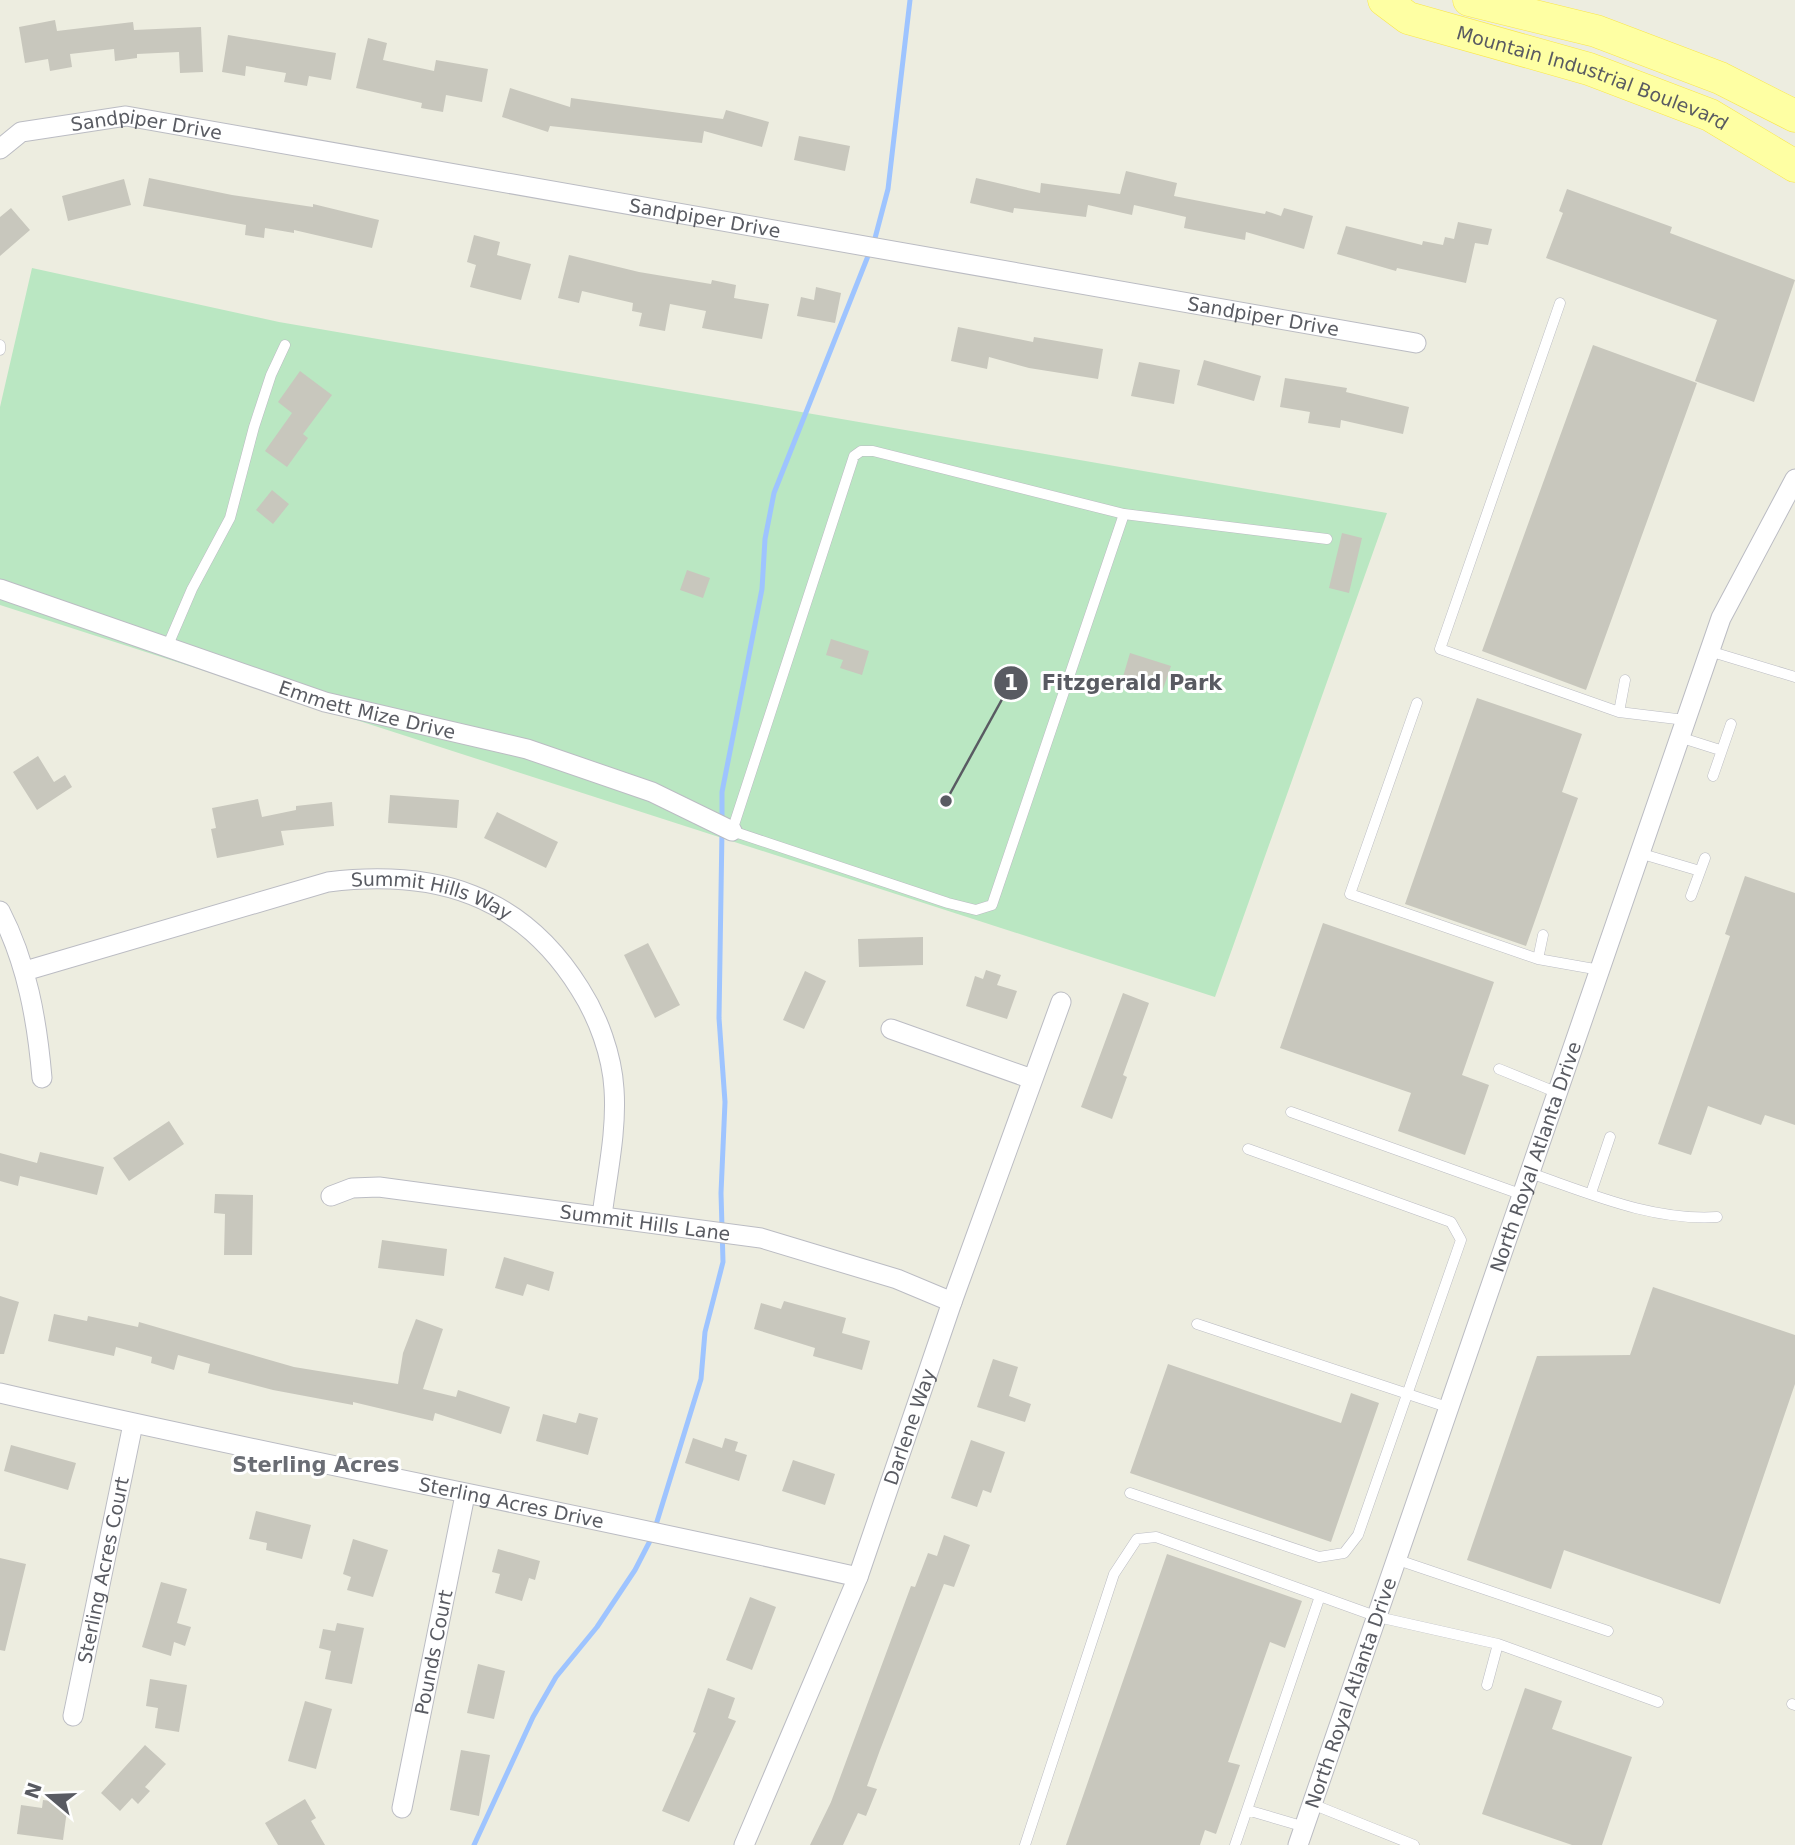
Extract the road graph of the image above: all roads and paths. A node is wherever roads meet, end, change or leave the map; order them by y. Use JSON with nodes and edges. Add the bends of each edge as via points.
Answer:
{"nodes":[{"id":1,"x":1384,"y":0,"type":"edge"},
{"id":2,"x":1469,"y":0,"type":"edge"},
{"id":3,"x":1795,"y":117,"type":"edge"},
{"id":4,"x":0,"y":149,"type":"edge"},
{"id":5,"x":1795,"y":166,"type":"edge"},
{"id":6,"x":1560,"y":303,"type":"dead end"},
{"id":7,"x":1416,"y":343,"type":"dead end"},
{"id":8,"x":285,"y":345,"type":"dead end"},
{"id":9,"x":1795,"y":479,"type":"edge"},
{"id":10,"x":1124,"y":514,"type":"junction"},
{"id":11,"x":1327,"y":539,"type":"dead end"},
{"id":12,"x":0,"y":589,"type":"edge"},
{"id":13,"x":168,"y":645,"type":"junction"},
{"id":14,"x":1709,"y":651,"type":"junction"},
{"id":15,"x":1795,"y":677,"type":"edge"},
{"id":16,"x":1625,"y":680,"type":"dead end"},
{"id":17,"x":1417,"y":703,"type":"dead end"},
{"id":18,"x":1619,"y":712,"type":"junction"},
{"id":19,"x":1731,"y":724,"type":"dead end"},
{"id":20,"x":1682,"y":728,"type":"junction"},
{"id":21,"x":1720,"y":750,"type":"junction"},
{"id":22,"x":1713,"y":776,"type":"dead end"},
{"id":23,"x":732,"y":831,"type":"junction"},
{"id":24,"x":1639,"y":853,"type":"junction"},
{"id":25,"x":1705,"y":858,"type":"dead end"},
{"id":26,"x":1700,"y":872,"type":"junction"},
{"id":27,"x":1691,"y":896,"type":"dead end"},
{"id":28,"x":0,"y":911,"type":"edge"},
{"id":29,"x":1543,"y":935,"type":"dead end"},
{"id":30,"x":1538,"y":959,"type":"junction"},
{"id":31,"x":1600,"y":970,"type":"junction"},
{"id":32,"x":25,"y":971,"type":"junction"},
{"id":33,"x":1061,"y":1002,"type":"dead end"},
{"id":34,"x":891,"y":1029,"type":"dead end"},
{"id":35,"x":1499,"y":1069,"type":"dead end"},
{"id":36,"x":42,"y":1078,"type":"dead end"},
{"id":37,"x":1032,"y":1079,"type":"junction"},
{"id":38,"x":1558,"y":1093,"type":"junction"},
{"id":39,"x":1291,"y":1112,"type":"dead end"},
{"id":40,"x":1610,"y":1137,"type":"dead end"},
{"id":41,"x":1248,"y":1149,"type":"dead end"},
{"id":42,"x":1530,"y":1173,"type":"junction"},
{"id":43,"x":1591,"y":1193,"type":"junction"},
{"id":44,"x":1522,"y":1195,"type":"junction"},
{"id":45,"x":331,"y":1196,"type":"dead end"},
{"id":46,"x":602,"y":1216,"type":"junction"},
{"id":47,"x":1717,"y":1217,"type":"dead end"},
{"id":48,"x":952,"y":1302,"type":"junction"},
{"id":49,"x":1197,"y":1324,"type":"dead end"},
{"id":50,"x":0,"y":1393,"type":"edge"},
{"id":51,"x":1408,"y":1395,"type":"junction"},
{"id":52,"x":1450,"y":1409,"type":"junction"},
{"id":53,"x":134,"y":1424,"type":"junction"},
{"id":54,"x":1130,"y":1493,"type":"dead end"},
{"id":55,"x":465,"y":1495,"type":"junction"},
{"id":56,"x":1398,"y":1560,"type":"junction"},
{"id":57,"x":858,"y":1577,"type":"junction"},
{"id":58,"x":1320,"y":1596,"type":"junction"},
{"id":59,"x":1378,"y":1618,"type":"junction"},
{"id":60,"x":1608,"y":1631,"type":"dead end"},
{"id":61,"x":1498,"y":1644,"type":"junction"},
{"id":62,"x":1487,"y":1685,"type":"dead end"},
{"id":63,"x":1658,"y":1702,"type":"dead end"},
{"id":64,"x":73,"y":1716,"type":"dead end"},
{"id":65,"x":1312,"y":1804,"type":"junction"},
{"id":66,"x":402,"y":1808,"type":"dead end"},
{"id":67,"x":1247,"y":1810,"type":"junction"},
{"id":68,"x":1301,"y":1836,"type":"edge"},
{"id":69,"x":744,"y":1845,"type":"edge"},
{"id":70,"x":1025,"y":1845,"type":"edge"},
{"id":71,"x":1235,"y":1845,"type":"edge"},
{"id":72,"x":1414,"y":1845,"type":"edge"}],
"edges":[{"from":1,"to":5,"type":"main road","name":"Mountain Industrial Boulevard","via":[[1408,18],[1589,69],[1710,115]]},
{"from":2,"to":3,"type":"main road","name":"Mountain Industrial Boulevard","via":[[1596,32],[1720,78]]},
{"from":4,"to":7,"type":"street","name":"Sandpiper Drive","via":[[21,132],[126,116]]},
{"from":6,"to":18,"type":"lane","via":[[1440,649]]},
{"from":8,"to":13,"type":"lane","via":[[254,426],[230,518]]},
{"from":9,"to":14,"type":"street","name":"North Royal Atlanta Drive","via":[[1721,618]]},
{"from":10,"to":11,"type":"lane"},
{"from":10,"to":23,"type":"lane","via":[[873,451],[853,457]]},
{"from":10,"to":23,"type":"lane","via":[[992,905],[976,909],[948,903]]},
{"from":12,"to":13,"type":"street","name":"Emmett Mize Drive"},
{"from":13,"to":23,"type":"street","name":"Emmett Mize Drive","via":[[230,671],[344,707],[527,749],[652,792]]},
{"from":14,"to":15,"type":"lane"},
{"from":14,"to":20,"type":"street","name":"North Royal Atlanta Drive"},
{"from":16,"to":18,"type":"lane"},
{"from":17,"to":30,"type":"lane","via":[[1350,894]]},
{"from":18,"to":20,"type":"lane"},
{"from":19,"to":21,"type":"lane"},
{"from":20,"to":21,"type":"lane"},
{"from":20,"to":24,"type":"street","name":"North Royal Atlanta Drive"},
{"from":21,"to":22,"type":"lane"},
{"from":24,"to":26,"type":"lane"},
{"from":24,"to":31,"type":"street","name":"North Royal Atlanta Drive"},
{"from":25,"to":26,"type":"lane"},
{"from":26,"to":27,"type":"lane"},
{"from":28,"to":32,"type":"street"},
{"from":29,"to":30,"type":"lane"},
{"from":30,"to":31,"type":"lane"},
{"from":31,"to":38,"type":"street","name":"North Royal Atlanta Drive"},
{"from":32,"to":36,"type":"street"},
{"from":32,"to":46,"type":"street","name":"Summit Hills Way","via":[[328,882],[373,876],[412,879],[484,899],[517,919],[549,947],[592,1008],[614,1088]]},
{"from":33,"to":37,"type":"street","name":"Darlene Way"},
{"from":34,"to":37,"type":"street"},
{"from":35,"to":38,"type":"lane"},
{"from":37,"to":48,"type":"street","name":"Darlene Way"},
{"from":38,"to":42,"type":"street","name":"North Royal Atlanta Drive"},
{"from":39,"to":44,"type":"lane"},
{"from":40,"to":43,"type":"lane"},
{"from":41,"to":51,"type":"lane","via":[[1451,1222],[1461,1240]]},
{"from":42,"to":43,"type":"lane"},
{"from":42,"to":44,"type":"street","name":"North Royal Atlanta Drive"},
{"from":43,"to":47,"type":"lane","via":[[1646,1212]]},
{"from":44,"to":52,"type":"street","name":"North Royal Atlanta Drive"},
{"from":45,"to":46,"type":"street","name":"Summit Hills Lane","via":[[352,1188],[379,1187]]},
{"from":46,"to":48,"type":"street","name":"Summit Hills Lane","via":[[761,1238],[897,1279]]},
{"from":48,"to":57,"type":"street","name":"Darlene Way"},
{"from":49,"to":51,"type":"lane"},
{"from":50,"to":53,"type":"street","name":"Sterling Acres Drive"},
{"from":51,"to":52,"type":"lane"},
{"from":51,"to":54,"type":"lane","via":[[1358,1535],[1343,1553],[1320,1557]]},
{"from":52,"to":56,"type":"street","name":"North Royal Atlanta Drive"},
{"from":53,"to":55,"type":"street","name":"Sterling Acres Drive"},
{"from":53,"to":64,"type":"street","name":"Sterling Acres Court"},
{"from":55,"to":57,"type":"street","name":"Sterling Acres Drive"},
{"from":55,"to":66,"type":"street","name":"Pounds Court"},
{"from":56,"to":59,"type":"street","name":"North Royal Atlanta Drive"},
{"from":56,"to":60,"type":"lane"},
{"from":57,"to":69,"type":"street","name":"Darlene Way"},
{"from":58,"to":59,"type":"lane"},
{"from":58,"to":67,"type":"lane"},
{"from":58,"to":70,"type":"lane","via":[[1156,1537],[1137,1539],[1114,1574]]},
{"from":59,"to":61,"type":"lane"},
{"from":59,"to":65,"type":"street","name":"North Royal Atlanta Drive"},
{"from":61,"to":62,"type":"lane"},
{"from":61,"to":63,"type":"lane"},
{"from":65,"to":68,"type":"street","name":"North Royal Atlanta Drive"},
{"from":65,"to":72,"type":"lane"},
{"from":67,"to":68,"type":"lane"},
{"from":67,"to":71,"type":"lane"}]}
